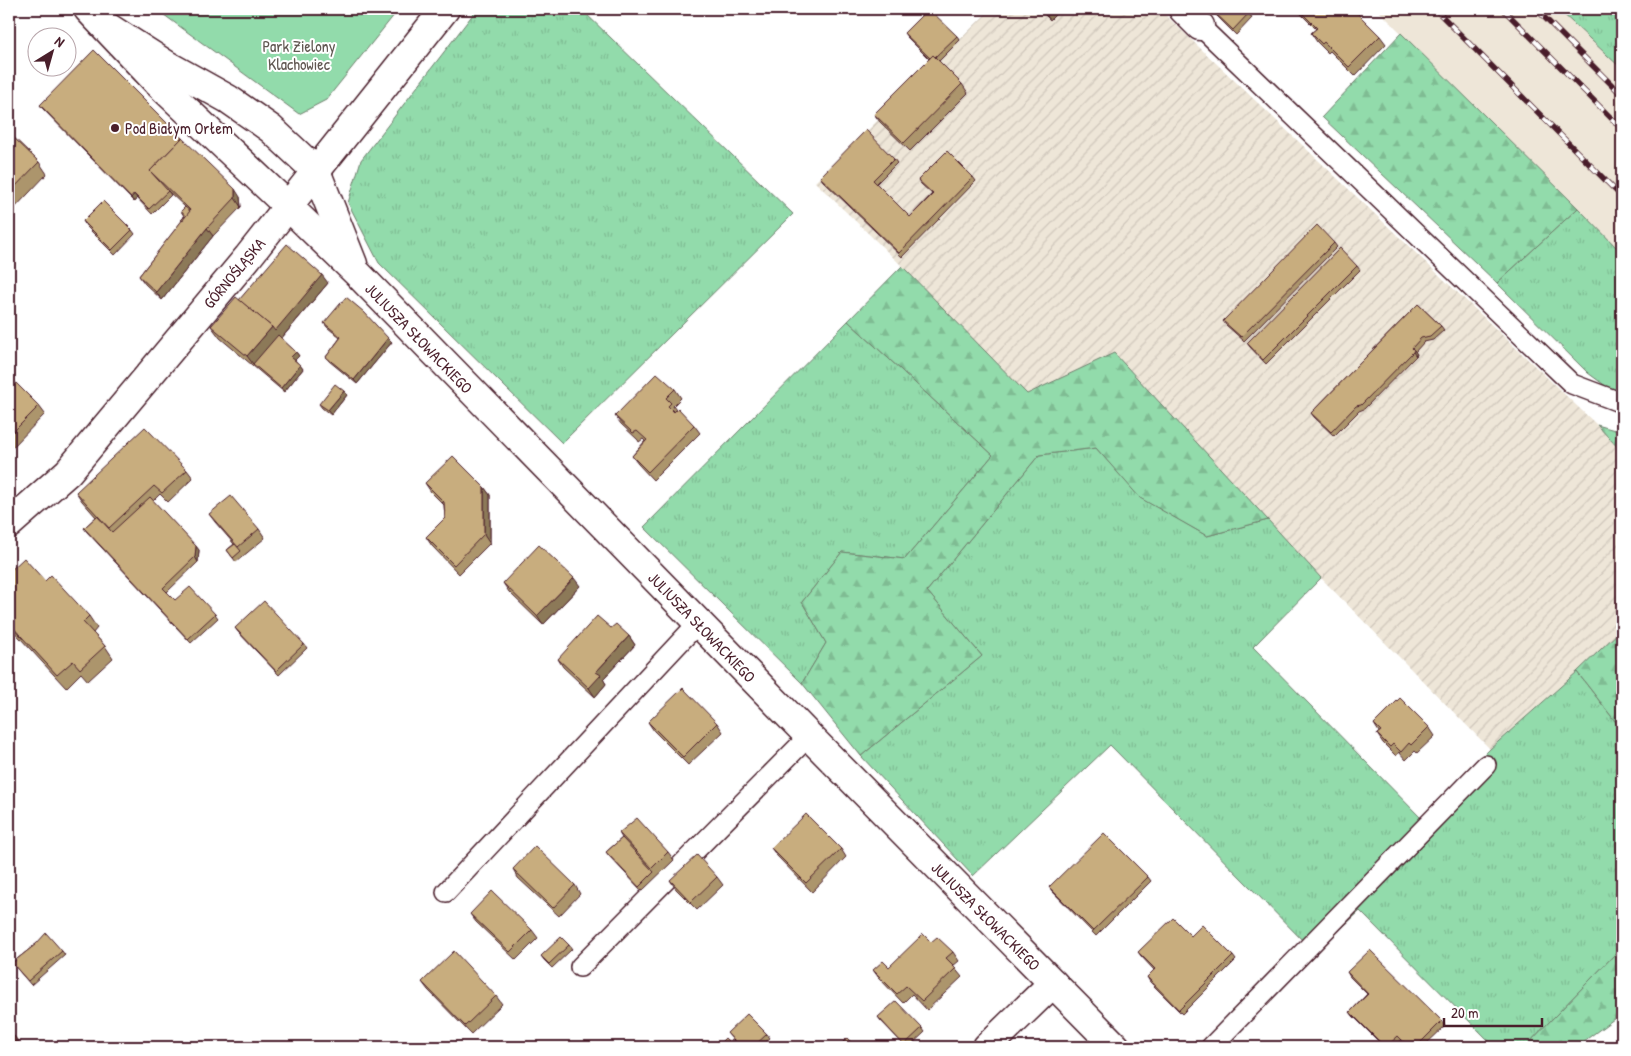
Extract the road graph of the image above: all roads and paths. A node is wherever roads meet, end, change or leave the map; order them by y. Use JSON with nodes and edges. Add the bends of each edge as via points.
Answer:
{"nodes":[{"id":1,"x":444,"y":9,"type":"edge"},
{"id":2,"x":95,"y":16,"type":"edge"},
{"id":3,"x":1192,"y":17,"type":"edge"},
{"id":4,"x":316,"y":171,"type":"junction"},
{"id":5,"x":289,"y":207,"type":"junction"},
{"id":6,"x":358,"y":274,"type":"junction"},
{"id":7,"x":1622,"y":403,"type":"edge"},
{"id":8,"x":9,"y":524,"type":"edge"},
{"id":9,"x":698,"y":623,"type":"junction"},
{"id":10,"x":809,"y":736,"type":"junction"},
{"id":11,"x":1486,"y":765,"type":"dead end"},
{"id":12,"x":446,"y":892,"type":"dead end"},
{"id":13,"x":580,"y":967,"type":"dead end"},
{"id":14,"x":1053,"y":983,"type":"junction"},
{"id":15,"x":987,"y":1047,"type":"edge"},
{"id":16,"x":1116,"y":1047,"type":"edge"},
{"id":17,"x":1211,"y":1047,"type":"edge"}],
"edges":[{"from":1,"to":4,"type":"street","name":"GÓRNOŚLĄSKA"},
{"from":2,"to":4,"type":"street","via":[[271,129]]},
{"from":2,"to":5,"type":"street","name":"JULIUSZA SŁOWACKIEGO","via":[[157,82]]},
{"from":3,"to":7,"type":"lane","via":[[1572,384]]},
{"from":4,"to":5,"type":"street","name":"GÓRNOŚLĄSKA"},
{"from":4,"to":6,"type":"street"},
{"from":5,"to":6,"type":"street","name":"JULIUSZA SŁOWACKIEGO"},
{"from":5,"to":8,"type":"street","name":"GÓRNOŚLĄSKA","via":[[68,472]]},
{"from":6,"to":9,"type":"street","name":"JULIUSZA SŁOWACKIEGO"},
{"from":9,"to":10,"type":"street","name":"JULIUSZA SŁOWACKIEGO"},
{"from":9,"to":12,"type":"lane"},
{"from":10,"to":13,"type":"lane"},
{"from":10,"to":14,"type":"street","name":"JULIUSZA SŁOWACKIEGO"},
{"from":11,"to":17,"type":"lane"},
{"from":14,"to":15,"type":"street"},
{"from":14,"to":16,"type":"street","name":"JULIUSZA SŁOWACKIEGO"}]}
